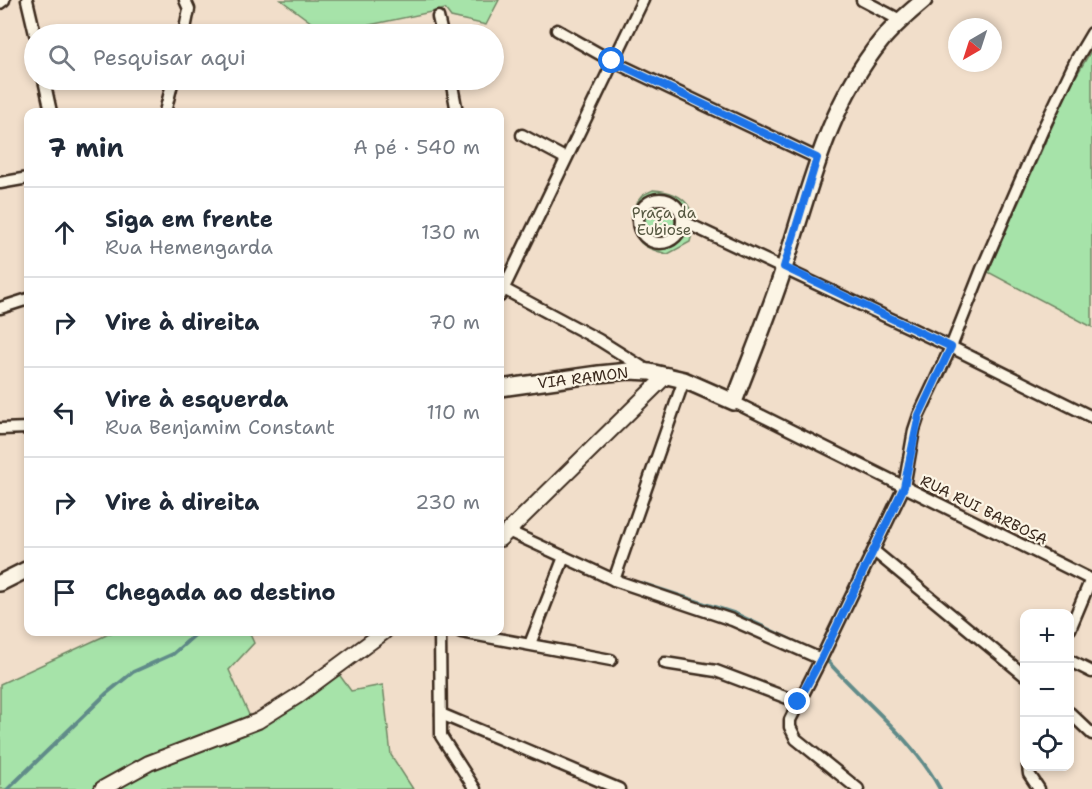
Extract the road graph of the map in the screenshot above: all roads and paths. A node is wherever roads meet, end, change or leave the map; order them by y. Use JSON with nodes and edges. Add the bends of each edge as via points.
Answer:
{"nodes":[{"id":1,"x":4,"y":0,"type":"edge"},
{"id":2,"x":27,"y":0,"type":"edge"},
{"id":3,"x":185,"y":0,"type":"edge"},
{"id":4,"x":643,"y":0,"type":"edge"},
{"id":5,"x":861,"y":0,"type":"edge"},
{"id":6,"x":924,"y":0,"type":"edge"},
{"id":7,"x":0,"y":3,"type":"edge"},
{"id":8,"x":438,"y":17,"type":"dead end"},
{"id":9,"x":900,"y":20,"type":"junction"},
{"id":10,"x":32,"y":24,"type":"edge"},
{"id":11,"x":187,"y":24,"type":"edge"},
{"id":12,"x":440,"y":24,"type":"edge"},
{"id":13,"x":557,"y":30,"type":"dead end"},
{"id":14,"x":1092,"y":33,"type":"edge"},
{"id":15,"x":612,"y":61,"type":"junction"},
{"id":16,"x":46,"y":90,"type":"edge"},
{"id":17,"x":170,"y":90,"type":"edge"},
{"id":18,"x":453,"y":90,"type":"edge"},
{"id":19,"x":50,"y":108,"type":"edge"},
{"id":20,"x":166,"y":108,"type":"edge"},
{"id":21,"x":456,"y":108,"type":"edge"},
{"id":22,"x":522,"y":135,"type":"dead end"},
{"id":23,"x":565,"y":158,"type":"junction"},
{"id":24,"x":817,"y":158,"type":"junction"},
{"id":25,"x":24,"y":179,"type":"edge"},
{"id":26,"x":0,"y":183,"type":"edge"},
{"id":27,"x":682,"y":220,"type":"junction"},
{"id":28,"x":784,"y":267,"type":"junction"},
{"id":29,"x":504,"y":285,"type":"edge"},
{"id":30,"x":504,"y":293,"type":"edge"},
{"id":31,"x":24,"y":300,"type":"edge"},
{"id":32,"x":0,"y":308,"type":"edge"},
{"id":33,"x":951,"y":347,"type":"junction"},
{"id":34,"x":650,"y":372,"type":"junction"},
{"id":35,"x":667,"y":375,"type":"junction"},
{"id":36,"x":684,"y":380,"type":"junction"},
{"id":37,"x":504,"y":387,"type":"edge"},
{"id":38,"x":734,"y":402,"type":"junction"},
{"id":39,"x":1092,"y":417,"type":"edge"},
{"id":40,"x":24,"y":428,"type":"edge"},
{"id":41,"x":0,"y":429,"type":"edge"},
{"id":42,"x":904,"y":487,"type":"junction"},
{"id":43,"x":504,"y":535,"type":"edge"},
{"id":44,"x":874,"y":551,"type":"junction"},
{"id":45,"x":564,"y":557,"type":"junction"},
{"id":46,"x":24,"y":570,"type":"edge"},
{"id":47,"x":1092,"y":579,"type":"edge"},
{"id":48,"x":614,"y":580,"type":"junction"},
{"id":49,"x":2,"y":581,"type":"edge"},
{"id":50,"x":1074,"y":620,"type":"edge"},
{"id":51,"x":379,"y":636,"type":"edge"},
{"id":52,"x":440,"y":636,"type":"edge"},
{"id":53,"x":482,"y":636,"type":"edge"},
{"id":54,"x":530,"y":645,"type":"junction"},
{"id":55,"x":821,"y":659,"type":"junction"},
{"id":56,"x":610,"y":660,"type":"dead end"},
{"id":57,"x":665,"y":663,"type":"dead end"},
{"id":58,"x":1074,"y":663,"type":"edge"},
{"id":59,"x":1020,"y":672,"type":"edge"},
{"id":60,"x":1092,"y":672,"type":"edge"},
{"id":61,"x":798,"y":702,"type":"junction"},
{"id":62,"x":441,"y":714,"type":"junction"},
{"id":63,"x":1074,"y":717,"type":"edge"},
{"id":64,"x":1092,"y":734,"type":"edge"},
{"id":65,"x":1029,"y":771,"type":"edge"},
{"id":66,"x":102,"y":789,"type":"edge"},
{"id":67,"x":475,"y":789,"type":"edge"},
{"id":68,"x":619,"y":789,"type":"edge"},
{"id":69,"x":858,"y":789,"type":"edge"},
{"id":70,"x":1039,"y":789,"type":"edge"}],
"edges":[{"from":1,"to":7,"type":"street"},
{"from":2,"to":10,"type":"street"},
{"from":3,"to":11,"type":"street"},
{"from":4,"to":15,"type":"street"},
{"from":5,"to":9,"type":"street"},
{"from":6,"to":9,"type":"main road"},
{"from":8,"to":12,"type":"street"},
{"from":9,"to":24,"type":"main road","via":[[871,53],[853,82]]},
{"from":13,"to":15,"type":"street"},
{"from":14,"to":33,"type":"street","via":[[1042,129]]},
{"from":15,"to":23,"type":"street"},
{"from":15,"to":24,"type":"street"},
{"from":16,"to":19,"type":"street"},
{"from":17,"to":20,"type":"street"},
{"from":18,"to":21,"type":"street"},
{"from":22,"to":23,"type":"street"},
{"from":23,"to":29,"type":"street"},
{"from":24,"to":28,"type":"main road"},
{"from":25,"to":26,"type":"street"},
{"from":27,"to":27,"type":"street","via":[[679,209],[659,198],[640,210],[637,222],[640,233],[649,241],[660,243],[672,240],[680,232]]},
{"from":27,"to":28,"type":"street"},
{"from":28,"to":33,"type":"street"},
{"from":28,"to":38,"type":"main road"},
{"from":30,"to":34,"type":"street","via":[[598,340]]},
{"from":31,"to":32,"type":"street"},
{"from":33,"to":39,"type":"street"},
{"from":33,"to":42,"type":"street","via":[[919,415]]},
{"from":34,"to":35,"type":"main road","name":"VIA RAMON"},
{"from":34,"to":37,"type":"main road","name":"VIA RAMON","via":[[599,374]]},
{"from":35,"to":36,"type":"main road","name":"VIA RAMON"},
{"from":35,"to":43,"type":"street"},
{"from":36,"to":38,"type":"main road","name":"VIA RAMON"},
{"from":36,"to":48,"type":"street"},
{"from":38,"to":42,"type":"street","name":"RUA RUI BARBOSA"},
{"from":40,"to":41,"type":"street"},
{"from":42,"to":44,"type":"street"},
{"from":42,"to":47,"type":"street","name":"RUA RUI BARBOSA"},
{"from":43,"to":45,"type":"street"},
{"from":44,"to":55,"type":"street"},
{"from":44,"to":59,"type":"street"},
{"from":45,"to":48,"type":"street"},
{"from":45,"to":54,"type":"street"},
{"from":46,"to":49,"type":"main road"},
{"from":47,"to":50,"type":"street"},
{"from":48,"to":55,"type":"street","via":[[732,620]]},
{"from":51,"to":66,"type":"street","via":[[258,721],[149,763]]},
{"from":52,"to":62,"type":"street"},
{"from":53,"to":54,"type":"street"},
{"from":54,"to":56,"type":"street"},
{"from":55,"to":61,"type":"street"},
{"from":57,"to":61,"type":"street","via":[[716,671]]},
{"from":58,"to":60,"type":"street"},
{"from":61,"to":69,"type":"street","via":[[790,720],[796,739]]},
{"from":62,"to":67,"type":"street","via":[[441,736]]},
{"from":62,"to":68,"type":"street"},
{"from":63,"to":64,"type":"street"},
{"from":65,"to":70,"type":"street"}]}
